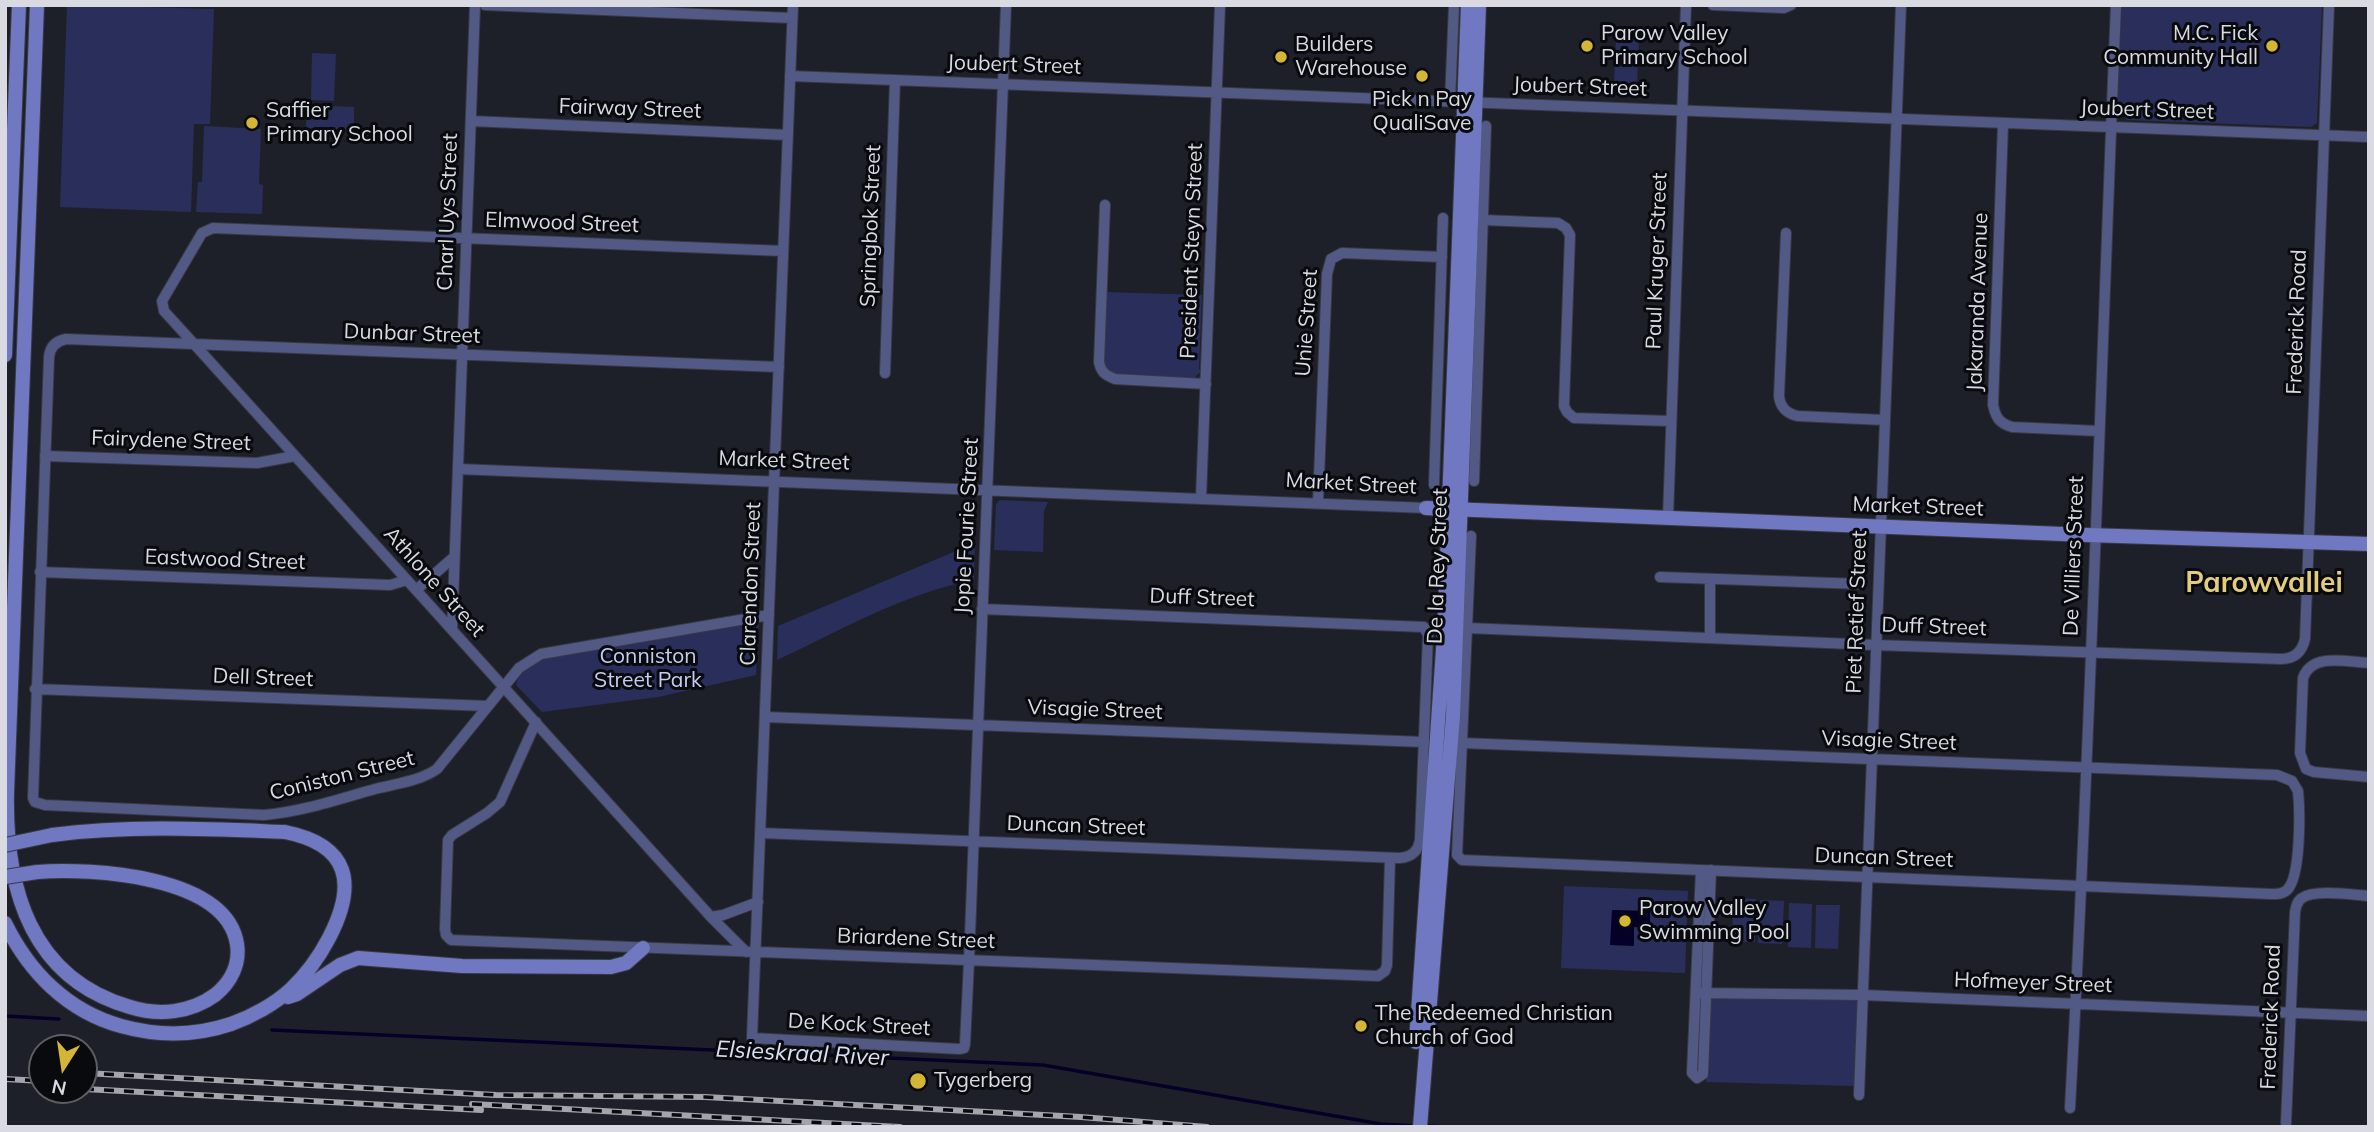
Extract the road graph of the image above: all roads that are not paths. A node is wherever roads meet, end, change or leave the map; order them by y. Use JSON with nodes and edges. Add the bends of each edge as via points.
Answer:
{"nodes":[{"id":1,"x":19,"y":5,"type":"edge"},
{"id":2,"x":37,"y":5,"type":"edge"},
{"id":3,"x":475,"y":5,"type":"edge"},
{"id":4,"x":485,"y":5,"type":"edge"},
{"id":5,"x":793,"y":5,"type":"edge"},
{"id":6,"x":1006,"y":5,"type":"edge"},
{"id":7,"x":1220,"y":5,"type":"edge"},
{"id":8,"x":1454,"y":5,"type":"edge"},
{"id":9,"x":1468,"y":5,"type":"edge"},
{"id":10,"x":1479,"y":5,"type":"edge"},
{"id":11,"x":1686,"y":5,"type":"edge"},
{"id":12,"x":1713,"y":5,"type":"edge"},
{"id":13,"x":1791,"y":5,"type":"edge"},
{"id":14,"x":1901,"y":5,"type":"edge"},
{"id":15,"x":2116,"y":5,"type":"edge"},
{"id":16,"x":2329,"y":5,"type":"edge"},
{"id":17,"x":792,"y":18,"type":"junction"},
{"id":18,"x":790,"y":76,"type":"junction"},
{"id":19,"x":895,"y":80,"type":"junction"},
{"id":20,"x":1003,"y":84,"type":"junction"},
{"id":21,"x":1217,"y":92,"type":"junction"},
{"id":22,"x":1463,"y":102,"type":"junction"},
{"id":23,"x":1683,"y":111,"type":"junction"},
{"id":24,"x":1896,"y":119,"type":"junction"},
{"id":25,"x":471,"y":121,"type":"junction"},
{"id":26,"x":2003,"y":124,"type":"junction"},
{"id":27,"x":1486,"y":126,"type":"dead end"},
{"id":28,"x":2111,"y":127,"type":"junction"},
{"id":29,"x":788,"y":135,"type":"junction"},
{"id":30,"x":2324,"y":136,"type":"junction"},
{"id":31,"x":2369,"y":137,"type":"edge"},
{"id":32,"x":1105,"y":205,"type":"dead end"},
{"id":33,"x":1443,"y":218,"type":"dead end"},
{"id":34,"x":1482,"y":220,"type":"junction"},
{"id":35,"x":213,"y":228,"type":"joint"},
{"id":36,"x":1786,"y":233,"type":"dead end"},
{"id":37,"x":466,"y":238,"type":"junction"},
{"id":38,"x":783,"y":251,"type":"junction"},
{"id":39,"x":1442,"y":257,"type":"junction"},
{"id":40,"x":195,"y":345,"type":"junction"},
{"id":41,"x":5,"y":355,"type":"edge"},
{"id":42,"x":462,"y":355,"type":"junction"},
{"id":43,"x":779,"y":368,"type":"junction"},
{"id":44,"x":885,"y":373,"type":"dead end"},
{"id":45,"x":1206,"y":384,"type":"junction"},
{"id":46,"x":1884,"y":420,"type":"junction"},
{"id":47,"x":1670,"y":421,"type":"junction"},
{"id":48,"x":2098,"y":431,"type":"junction"},
{"id":49,"x":45,"y":456,"type":"junction"},
{"id":50,"x":295,"y":456,"type":"junction"},
{"id":51,"x":458,"y":469,"type":"junction"},
{"id":52,"x":1474,"y":481,"type":"dead end"},
{"id":53,"x":774,"y":482,"type":"junction"},
{"id":54,"x":1434,"y":485,"type":"dead end"},
{"id":55,"x":988,"y":490,"type":"junction"},
{"id":56,"x":1201,"y":498,"type":"junction"},
{"id":57,"x":1318,"y":503,"type":"junction"},
{"id":58,"x":1426,"y":508,"type":"joint"},
{"id":59,"x":1455,"y":509,"type":"junction"},
{"id":60,"x":1668,"y":518,"type":"junction"},
{"id":61,"x":1880,"y":527,"type":"junction"},
{"id":62,"x":2095,"y":535,"type":"junction"},
{"id":63,"x":1471,"y":536,"type":"dead end"},
{"id":64,"x":2308,"y":542,"type":"junction"},
{"id":65,"x":16,"y":543,"type":"junction"},
{"id":66,"x":2369,"y":544,"type":"edge"},
{"id":67,"x":454,"y":556,"type":"junction"},
{"id":68,"x":5,"y":563,"type":"edge"},
{"id":69,"x":40,"y":572,"type":"junction"},
{"id":70,"x":5,"y":577,"type":"edge"},
{"id":71,"x":1660,"y":577,"type":"dead end"},
{"id":72,"x":407,"y":580,"type":"junction"},
{"id":73,"x":1710,"y":580,"type":"junction"},
{"id":74,"x":1861,"y":584,"type":"dead end"},
{"id":75,"x":15,"y":590,"type":"junction"},
{"id":76,"x":416,"y":590,"type":"junction"},
{"id":77,"x":982,"y":609,"type":"junction"},
{"id":78,"x":769,"y":615,"type":"junction"},
{"id":79,"x":1421,"y":626,"type":"joint"},
{"id":80,"x":1467,"y":628,"type":"junction"},
{"id":81,"x":452,"y":630,"type":"junction"},
{"id":82,"x":1710,"y":638,"type":"junction"},
{"id":83,"x":2305,"y":639,"type":"joint"},
{"id":84,"x":1875,"y":645,"type":"junction"},
{"id":85,"x":2090,"y":652,"type":"junction"},
{"id":86,"x":2369,"y":663,"type":"edge"},
{"id":87,"x":504,"y":687,"type":"junction"},
{"id":88,"x":35,"y":689,"type":"junction"},
{"id":89,"x":488,"y":706,"type":"junction"},
{"id":90,"x":765,"y":717,"type":"junction"},
{"id":91,"x":536,"y":722,"type":"junction"},
{"id":92,"x":978,"y":725,"type":"junction"},
{"id":93,"x":1424,"y":743,"type":"junction"},
{"id":94,"x":1462,"y":743,"type":"junction"},
{"id":95,"x":1871,"y":759,"type":"junction"},
{"id":96,"x":2087,"y":768,"type":"junction"},
{"id":97,"x":2369,"y":777,"type":"edge"},
{"id":98,"x":760,"y":834,"type":"junction"},
{"id":99,"x":973,"y":842,"type":"junction"},
{"id":100,"x":5,"y":845,"type":"edge"},
{"id":101,"x":1390,"y":858,"type":"junction"},
{"id":102,"x":1460,"y":859,"type":"joint"},
{"id":103,"x":1706,"y":870,"type":"junction"},
{"id":104,"x":2295,"y":874,"type":"joint"},
{"id":105,"x":1867,"y":876,"type":"junction"},
{"id":106,"x":5,"y":877,"type":"edge"},
{"id":107,"x":2081,"y":885,"type":"junction"},
{"id":108,"x":2369,"y":896,"type":"edge"},
{"id":109,"x":758,"y":902,"type":"junction"},
{"id":110,"x":711,"y":916,"type":"junction"},
{"id":111,"x":5,"y":923,"type":"edge"},
{"id":112,"x":643,"y":948,"type":"junction"},
{"id":113,"x":751,"y":952,"type":"junction"},
{"id":114,"x":969,"y":961,"type":"junction"},
{"id":115,"x":1701,"y":993,"type":"junction"},
{"id":116,"x":1863,"y":995,"type":"junction"},
{"id":117,"x":274,"y":1001,"type":"junction"},
{"id":118,"x":2076,"y":1004,"type":"junction"},
{"id":119,"x":2290,"y":1013,"type":"junction"},
{"id":120,"x":2369,"y":1016,"type":"edge"},
{"id":121,"x":752,"y":1038,"type":"joint"},
{"id":122,"x":964,"y":1048,"type":"joint"},
{"id":123,"x":1859,"y":1096,"type":"dead end"},
{"id":124,"x":2070,"y":1108,"type":"dead end"},
{"id":125,"x":1417,"y":1110,"type":"junction"},
{"id":126,"x":2286,"y":1123,"type":"dead end"},
{"id":127,"x":1410,"y":1127,"type":"edge"},
{"id":128,"x":1420,"y":1127,"type":"edge"}],
"edges":[{"from":1,"to":41,"type":"main road"},
{"from":2,"to":65,"type":"main road"},
{"from":3,"to":25,"type":"street","name":"Charl Uys Street"},
{"from":4,"to":17,"type":"street"},
{"from":5,"to":17,"type":"street","name":"Clarendon Street"},
{"from":6,"to":20,"type":"street","name":"Jopie Fourie Street"},
{"from":7,"to":21,"type":"street","name":"President Steyn Street"},
{"from":8,"to":22,"type":"street","name":"De la Rey Street"},
{"from":9,"to":22,"type":"main road","name":"De la Rey Street"},
{"from":10,"to":22,"type":"main road","name":"De la Rey Street"},
{"from":11,"to":23,"type":"street","name":"Paul Kruger Street"},
{"from":12,"to":13,"type":"street"},
{"from":14,"to":24,"type":"street","name":"Piet Retief Street"},
{"from":15,"to":28,"type":"street","name":"De Villiers Street"},
{"from":16,"to":30,"type":"street","name":"Frederick Road"},
{"from":17,"to":18,"type":"street","name":"Clarendon Street"},
{"from":18,"to":19,"type":"street","name":"Joubert Street"},
{"from":18,"to":29,"type":"street","name":"Clarendon Street"},
{"from":19,"to":20,"type":"street","name":"Joubert Street"},
{"from":19,"to":44,"type":"street","name":"Springbok Street"},
{"from":20,"to":21,"type":"street","name":"Joubert Street"},
{"from":20,"to":55,"type":"street","name":"Jopie Fourie Street"},
{"from":21,"to":22,"type":"street","name":"Joubert Street"},
{"from":21,"to":45,"type":"street","name":"President Steyn Street"},
{"from":22,"to":23,"type":"street","name":"Joubert Street"},
{"from":22,"to":59,"type":"main road","name":"De la Rey Street"},
{"from":23,"to":24,"type":"street","name":"Joubert Street"},
{"from":23,"to":47,"type":"street","name":"Paul Kruger Street"},
{"from":24,"to":26,"type":"street","name":"Joubert Street"},
{"from":24,"to":46,"type":"street","name":"Piet Retief Street"},
{"from":25,"to":29,"type":"street","name":"Fairway Street"},
{"from":25,"to":37,"type":"street","name":"Charl Uys Street"},
{"from":26,"to":28,"type":"street","name":"Joubert Street"},
{"from":26,"to":48,"type":"street","name":"Jakaranda Avenue","via":[[1996,417],[2012,427]]},
{"from":27,"to":34,"type":"street","name":"De la Rey Street"},
{"from":28,"to":30,"type":"street","name":"Joubert Street"},
{"from":28,"to":48,"type":"street","name":"De Villiers Street"},
{"from":29,"to":38,"type":"street","name":"Clarendon Street"},
{"from":30,"to":31,"type":"street","name":"Joubert Street"},
{"from":30,"to":64,"type":"street","name":"Frederick Road"},
{"from":32,"to":45,"type":"street","via":[[1101,370],[1115,379]]},
{"from":33,"to":39,"type":"street","name":"De la Rey Street"},
{"from":34,"to":47,"type":"street","via":[[1558,223],[1570,235],[1567,412],[1574,418]]},
{"from":34,"to":52,"type":"street","name":"De la Rey Street"},
{"from":35,"to":37,"type":"street","name":"Elmwood Street"},
{"from":35,"to":40,"type":"street","name":"Athlone Street","via":[[200,236],[162,301],[164,311]]},
{"from":36,"to":46,"type":"street","via":[[1782,406],[1798,416]]},
{"from":37,"to":38,"type":"street","name":"Elmwood Street"},
{"from":37,"to":42,"type":"street","name":"Charl Uys Street"},
{"from":38,"to":43,"type":"street","name":"Clarendon Street"},
{"from":39,"to":54,"type":"street","name":"De la Rey Street"},
{"from":39,"to":57,"type":"street","name":"Unie Street","via":[[1342,253],[1331,259]]},
{"from":40,"to":42,"type":"street","name":"Dunbar Street"},
{"from":40,"to":49,"type":"street","name":"Dunbar Street","via":[[55,343],[50,351]]},
{"from":40,"to":50,"type":"street","name":"Athlone Street"},
{"from":42,"to":43,"type":"street","name":"Dunbar Street"},
{"from":42,"to":51,"type":"street","name":"Charl Uys Street"},
{"from":43,"to":53,"type":"street","name":"Clarendon Street"},
{"from":45,"to":56,"type":"street","name":"President Steyn Street"},
{"from":46,"to":61,"type":"street","name":"Piet Retief Street"},
{"from":47,"to":60,"type":"street","name":"Paul Kruger Street"},
{"from":48,"to":62,"type":"street","name":"De Villiers Street"},
{"from":49,"to":50,"type":"street","name":"Fairydene Street","via":[[257,463]]},
{"from":49,"to":69,"type":"street"},
{"from":50,"to":72,"type":"street","name":"Athlone Street"},
{"from":51,"to":53,"type":"street","name":"Market Street"},
{"from":51,"to":67,"type":"street","name":"Charl Uys Street"},
{"from":53,"to":55,"type":"street","name":"Market Street"},
{"from":53,"to":78,"type":"street","name":"Clarendon Street"},
{"from":55,"to":56,"type":"street","name":"Market Street"},
{"from":55,"to":77,"type":"street","name":"Jopie Fourie Street"},
{"from":56,"to":57,"type":"street","name":"Market Street"},
{"from":57,"to":58,"type":"street","name":"Market Street"},
{"from":58,"to":59,"type":"main road","name":"Market Street"},
{"from":59,"to":60,"type":"main road","name":"Market Street"},
{"from":59,"to":125,"type":"main road","name":"De la Rey Street","via":[[1453,716]]},
{"from":60,"to":61,"type":"main road","name":"Market Street"},
{"from":61,"to":62,"type":"main road","name":"Market Street"},
{"from":61,"to":84,"type":"street","name":"Piet Retief Street"},
{"from":62,"to":64,"type":"main road","name":"Market Street"},
{"from":62,"to":85,"type":"street","name":"De Villiers Street"},
{"from":63,"to":80,"type":"street","name":"De la Rey Street"},
{"from":64,"to":66,"type":"main road","name":"Market Street"},
{"from":64,"to":83,"type":"street","name":"Frederick Road"},
{"from":65,"to":68,"type":"street"},
{"from":65,"to":75,"type":"main road"},
{"from":67,"to":76,"type":"street"},
{"from":67,"to":81,"type":"street","name":"Charl Uys Street"},
{"from":69,"to":72,"type":"street","name":"Eastwood Street","via":[[390,585]]},
{"from":69,"to":88,"type":"street"},
{"from":70,"to":75,"type":"street"},
{"from":71,"to":73,"type":"street"},
{"from":72,"to":76,"type":"street","name":"Athlone Street"},
{"from":73,"to":74,"type":"street"},
{"from":73,"to":82,"type":"street"},
{"from":75,"to":106,"type":"main road","bridge":true,"via":[[7,834],[17,892],[22,910],[36,937],[65,973],[83,987],[137,1009],[167,1013],[187,1009],[214,996],[230,978],[238,957],[236,939],[226,919],[186,891],[110,873],[68,870],[37,872]]},
{"from":76,"to":81,"type":"street","name":"Athlone Street"},
{"from":77,"to":79,"type":"street","name":"Duff Street"},
{"from":77,"to":92,"type":"street","name":"Jopie Fourie Street"},
{"from":78,"to":87,"type":"street","name":"Coniston Street","via":[[541,654],[524,664]]},
{"from":78,"to":90,"type":"street","name":"Clarendon Street"},
{"from":79,"to":93,"type":"street","name":"De la Rey Street","via":[[1428,635]]},
{"from":80,"to":82,"type":"street","name":"Duff Street"},
{"from":80,"to":94,"type":"street","name":"De la Rey Street"},
{"from":81,"to":87,"type":"street","name":"Athlone Street"},
{"from":82,"to":84,"type":"street","name":"Duff Street"},
{"from":83,"to":85,"type":"street","name":"Duff Street","via":[[2298,654],[2285,659]]},
{"from":84,"to":85,"type":"street","name":"Duff Street"},
{"from":84,"to":95,"type":"street","name":"Piet Retief Street"},
{"from":85,"to":96,"type":"street","name":"De Villiers Street"},
{"from":86,"to":97,"type":"street","via":[[2317,662],[2306,670],[2300,753],[2306,769],[2314,772]]},
{"from":87,"to":89,"type":"street","name":"Coniston Street"},
{"from":87,"to":91,"type":"street","name":"Athlone Street"},
{"from":88,"to":89,"type":"street","name":"Dell Street"},
{"from":88,"to":89,"type":"street","name":"Coniston Street","via":[[31,792],[35,802],[264,815],[427,775],[444,762]]},
{"from":90,"to":92,"type":"street","name":"Visagie Street"},
{"from":90,"to":98,"type":"street","name":"Clarendon Street"},
{"from":91,"to":110,"type":"street","name":"Athlone Street"},
{"from":91,"to":112,"type":"street","name":"Briardene Street","via":[[500,802],[450,837],[448,938]]},
{"from":92,"to":93,"type":"street","name":"Visagie Street"},
{"from":92,"to":99,"type":"street","name":"Jopie Fourie Street"},
{"from":93,"to":101,"type":"street","name":"De la Rey Street","via":[[1419,845],[1409,856]]},
{"from":94,"to":95,"type":"street","name":"Visagie Street"},
{"from":94,"to":102,"type":"street","name":"De la Rey Street"},
{"from":95,"to":96,"type":"street","name":"Visagie Street"},
{"from":95,"to":105,"type":"street","name":"Piet Retief Street"},
{"from":96,"to":104,"type":"street","name":"Visagie Street","via":[[2277,775],[2292,781],[2299,800]]},
{"from":96,"to":107,"type":"street","name":"De Villiers Street"},
{"from":98,"to":99,"type":"street","name":"Duncan Street"},
{"from":98,"to":109,"type":"street","name":"Clarendon Street"},
{"from":99,"to":101,"type":"street","name":"Duncan Street"},
{"from":99,"to":114,"type":"street","name":"Jopie Fourie Street"},
{"from":100,"to":117,"type":"main road","bridge":true,"via":[[52,835],[150,827],[285,832],[316,841],[340,865],[344,901],[322,951],[290,990]]},
{"from":101,"to":114,"type":"street","name":"Briardene Street","via":[[1387,965],[1376,976]]},
{"from":102,"to":103,"type":"street","name":"Duncan Street"},
{"from":103,"to":105,"type":"street","name":"Duncan Street"},
{"from":103,"to":115,"type":"street"},
{"from":104,"to":107,"type":"street","name":"Duncan Street","via":[[2288,889],[2272,894]]},
{"from":105,"to":107,"type":"street","name":"Duncan Street"},
{"from":105,"to":116,"type":"street","name":"Piet Retief Street"},
{"from":107,"to":118,"type":"street","name":"De Villiers Street"},
{"from":108,"to":119,"type":"street","name":"Frederick Road","via":[[2309,895],[2297,903]]},
{"from":109,"to":110,"type":"street"},
{"from":109,"to":113,"type":"street","name":"Clarendon Street"},
{"from":110,"to":113,"type":"street","name":"Athlone Street"},
{"from":111,"to":117,"type":"main road","via":[[48,985],[108,1023],[163,1034],[197,1032],[232,1024]]},
{"from":112,"to":113,"type":"street","name":"Briardene Street"},
{"from":112,"to":117,"type":"main road","via":[[626,964],[611,968],[462,966],[358,958],[297,994]]},
{"from":113,"to":114,"type":"street","name":"Briardene Street"},
{"from":113,"to":121,"type":"street","name":"Clarendon Street"},
{"from":114,"to":122,"type":"street","name":"Jopie Fourie Street"},
{"from":115,"to":115,"type":"street","via":[[1703,1074],[1697,1078],[1692,1073]]},
{"from":115,"to":116,"type":"street","name":"Hofmeyer Street"},
{"from":116,"to":118,"type":"street","name":"Hofmeyer Street"},
{"from":116,"to":123,"type":"street","name":"Piet Retief Street"},
{"from":118,"to":119,"type":"street","name":"Hofmeyer Street"},
{"from":118,"to":124,"type":"street","name":"De Villiers Street"},
{"from":119,"to":120,"type":"street","name":"Hofmeyer Street"},
{"from":119,"to":126,"type":"street","name":"Frederick Road"},
{"from":121,"to":122,"type":"street","name":"De Kock Street"},
{"from":125,"to":127,"type":"main road","name":"De la Rey Street"},
{"from":125,"to":128,"type":"main road","name":"De la Rey Street"}]}
